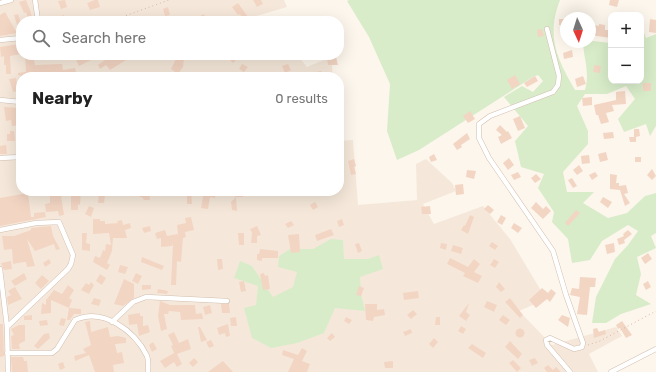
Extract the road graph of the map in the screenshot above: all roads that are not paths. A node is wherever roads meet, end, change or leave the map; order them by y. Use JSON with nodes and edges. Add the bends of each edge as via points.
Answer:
{"nodes":[{"id":1,"x":11,"y":0,"type":"edge"},
{"id":2,"x":35,"y":0,"type":"edge"},
{"id":3,"x":0,"y":3,"type":"edge"},
{"id":4,"x":37,"y":16,"type":"edge"},
{"id":5,"x":547,"y":29,"type":"dead end"},
{"id":6,"x":16,"y":38,"type":"edge"},
{"id":7,"x":0,"y":40,"type":"edge"},
{"id":8,"x":0,"y":100,"type":"edge"},
{"id":9,"x":16,"y":102,"type":"edge"},
{"id":10,"x":16,"y":157,"type":"edge"},
{"id":11,"x":0,"y":158,"type":"edge"},
{"id":12,"x":0,"y":230,"type":"edge"},
{"id":13,"x":0,"y":269,"type":"edge"},
{"id":14,"x":1,"y":298,"type":"edge"},
{"id":15,"x":227,"y":301,"type":"dead end"},
{"id":16,"x":112,"y":322,"type":"junction"},
{"id":17,"x":7,"y":327,"type":"junction"},
{"id":18,"x":656,"y":349,"type":"edge"},
{"id":19,"x":7,"y":354,"type":"junction"},
{"id":20,"x":8,"y":372,"type":"edge"},
{"id":21,"x":148,"y":372,"type":"edge"},
{"id":22,"x":570,"y":372,"type":"edge"},
{"id":23,"x":611,"y":372,"type":"edge"}],
"edges":[{"from":1,"to":3,"type":"street"},
{"from":2,"to":4,"type":"street"},
{"from":5,"to":22,"type":"street","via":[[559,76],[558,85],[553,92],[490,116],[479,124],[479,138],[489,158],[553,251],[583,343],[582,347],[574,349],[550,338],[546,340],[547,345]]},
{"from":6,"to":7,"type":"street"},
{"from":8,"to":9,"type":"street"},
{"from":10,"to":11,"type":"street"},
{"from":12,"to":17,"type":"street","via":[[41,222],[59,222],[72,255],[68,270]]},
{"from":13,"to":14,"type":"street"},
{"from":14,"to":17,"type":"street"},
{"from":15,"to":16,"type":"street","via":[[146,297],[133,302]]},
{"from":16,"to":19,"type":"street","via":[[94,315],[75,320],[57,349],[52,352]]},
{"from":16,"to":21,"type":"street","via":[[133,337],[142,349],[148,360]]},
{"from":17,"to":19,"type":"street"},
{"from":18,"to":23,"type":"street"},
{"from":19,"to":20,"type":"street"}]}
